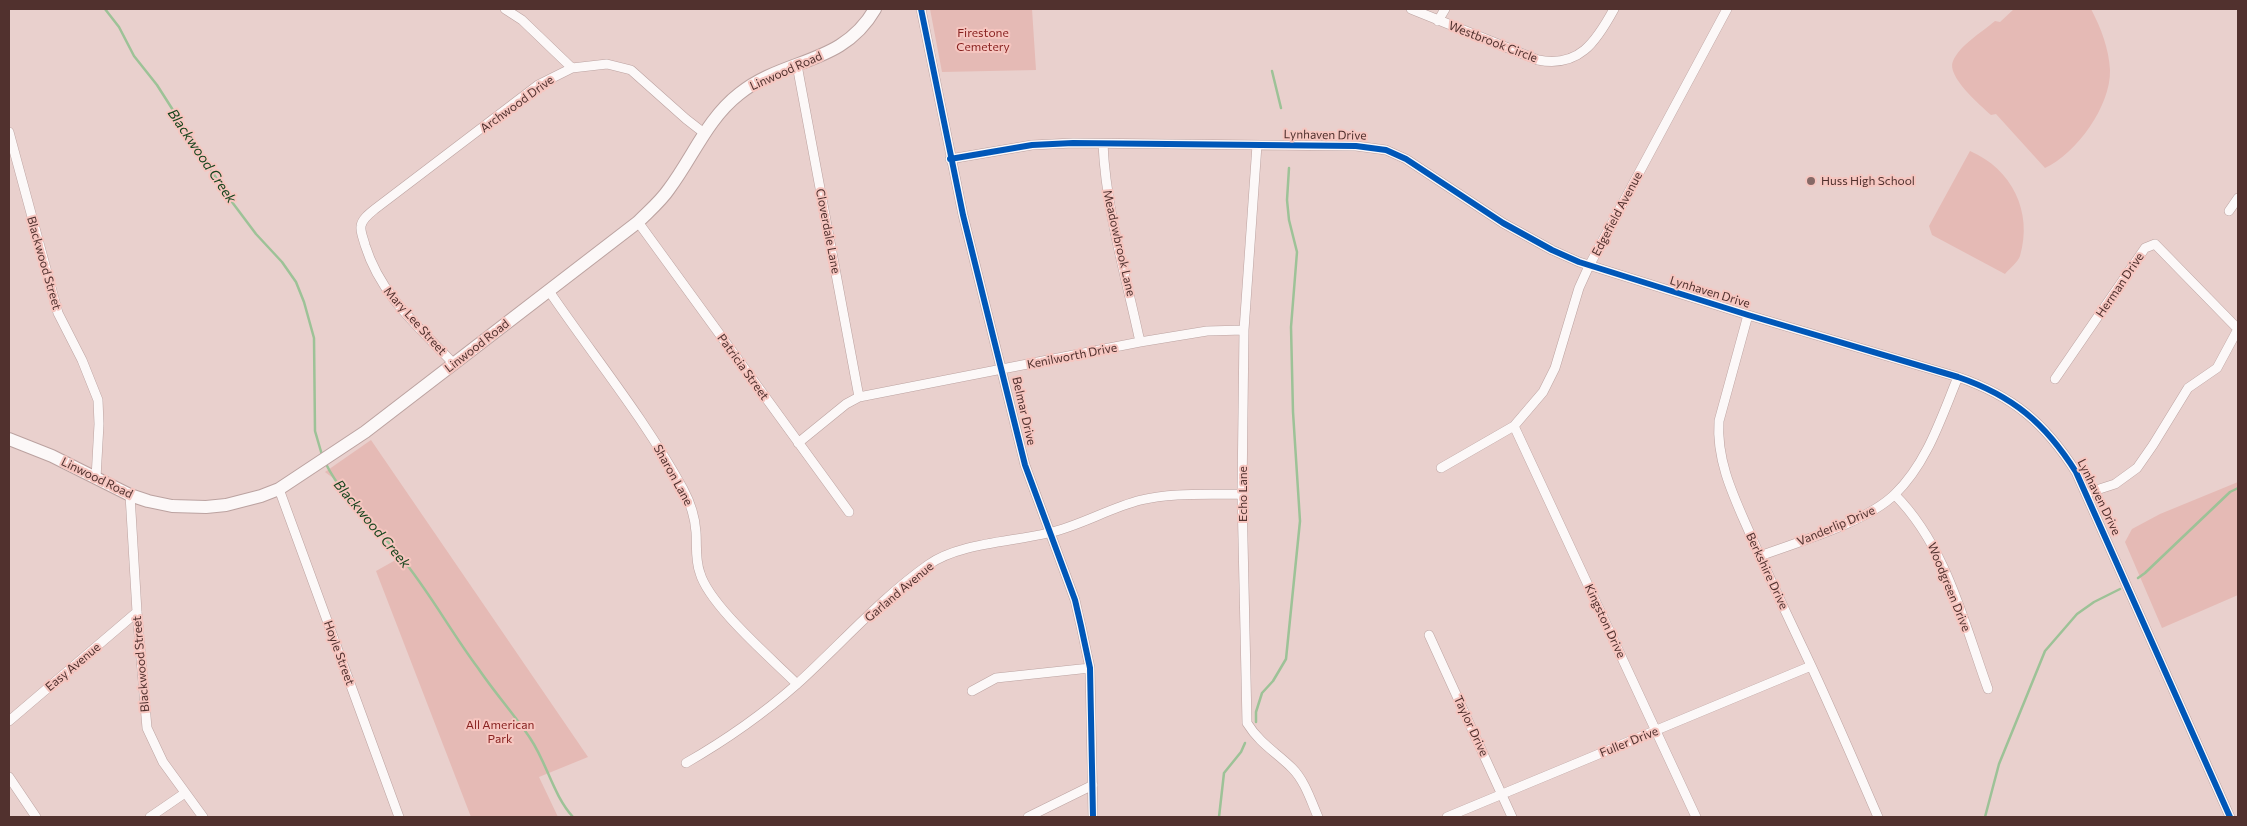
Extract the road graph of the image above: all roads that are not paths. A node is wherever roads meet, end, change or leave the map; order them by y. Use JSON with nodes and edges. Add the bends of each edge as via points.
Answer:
{"nodes":[{"id":1,"x":505,"y":9,"type":"edge"},
{"id":2,"x":875,"y":9,"type":"edge"},
{"id":3,"x":921,"y":9,"type":"edge"},
{"id":4,"x":1411,"y":9,"type":"edge"},
{"id":5,"x":1445,"y":9,"type":"edge"},
{"id":6,"x":1614,"y":9,"type":"edge"},
{"id":7,"x":1726,"y":9,"type":"edge"},
{"id":8,"x":1438,"y":21,"type":"junction"},
{"id":9,"x":797,"y":65,"type":"junction"},
{"id":10,"x":572,"y":68,"type":"junction"},
{"id":11,"x":9,"y":132,"type":"edge"},
{"id":12,"x":704,"y":133,"type":"junction"},
{"id":13,"x":1103,"y":144,"type":"junction"},
{"id":14,"x":1256,"y":145,"type":"junction"},
{"id":15,"x":950,"y":159,"type":"junction"},
{"id":16,"x":2238,"y":198,"type":"edge"},
{"id":17,"x":2230,"y":211,"type":"dead end"},
{"id":18,"x":364,"y":220,"type":"joint"},
{"id":19,"x":638,"y":222,"type":"junction"},
{"id":20,"x":1589,"y":266,"type":"junction"},
{"id":21,"x":549,"y":291,"type":"junction"},
{"id":22,"x":1748,"y":315,"type":"junction"},
{"id":23,"x":1244,"y":330,"type":"junction"},
{"id":24,"x":1140,"y":342,"type":"junction"},
{"id":25,"x":454,"y":364,"type":"junction"},
{"id":26,"x":1002,"y":370,"type":"junction"},
{"id":27,"x":1958,"y":377,"type":"junction"},
{"id":28,"x":2055,"y":379,"type":"dead end"},
{"id":29,"x":858,"y":397,"type":"junction"},
{"id":30,"x":1514,"y":426,"type":"junction"},
{"id":31,"x":9,"y":439,"type":"edge"},
{"id":32,"x":798,"y":443,"type":"junction"},
{"id":33,"x":1441,"y":468,"type":"dead end"},
{"id":34,"x":96,"y":478,"type":"junction"},
{"id":35,"x":279,"y":489,"type":"junction"},
{"id":36,"x":2086,"y":493,"type":"junction"},
{"id":37,"x":1242,"y":494,"type":"junction"},
{"id":38,"x":130,"y":495,"type":"junction"},
{"id":39,"x":1895,"y":495,"type":"junction"},
{"id":40,"x":849,"y":512,"type":"dead end"},
{"id":41,"x":1050,"y":533,"type":"junction"},
{"id":42,"x":1760,"y":556,"type":"junction"},
{"id":43,"x":137,"y":612,"type":"junction"},
{"id":44,"x":1429,"y":635,"type":"dead end"},
{"id":45,"x":1812,"y":666,"type":"junction"},
{"id":46,"x":1090,"y":668,"type":"junction"},
{"id":47,"x":797,"y":684,"type":"junction"},
{"id":48,"x":1988,"y":689,"type":"dead end"},
{"id":49,"x":972,"y":691,"type":"dead end"},
{"id":50,"x":9,"y":721,"type":"edge"},
{"id":51,"x":1656,"y":731,"type":"junction"},
{"id":52,"x":686,"y":763,"type":"dead end"},
{"id":53,"x":9,"y":777,"type":"edge"},
{"id":54,"x":1093,"y":785,"type":"junction"},
{"id":55,"x":186,"y":793,"type":"junction"},
{"id":56,"x":1502,"y":794,"type":"junction"},
{"id":57,"x":36,"y":817,"type":"edge"},
{"id":58,"x":150,"y":817,"type":"edge"},
{"id":59,"x":203,"y":817,"type":"edge"},
{"id":60,"x":399,"y":817,"type":"edge"},
{"id":61,"x":1028,"y":817,"type":"edge"},
{"id":62,"x":1093,"y":817,"type":"edge"},
{"id":63,"x":1318,"y":817,"type":"edge"},
{"id":64,"x":1447,"y":817,"type":"edge"},
{"id":65,"x":1512,"y":817,"type":"edge"},
{"id":66,"x":1696,"y":817,"type":"edge"},
{"id":67,"x":1878,"y":817,"type":"edge"},
{"id":68,"x":2230,"y":817,"type":"edge"}],
"edges":[{"from":1,"to":10,"type":"street","via":[[522,20]]},
{"from":2,"to":9,"type":"main road","name":"Linwood Road","via":[[867,22],[843,44]]},
{"from":3,"to":15,"type":"street","name":"Belmar Drive"},
{"from":4,"to":8,"type":"street","name":"Westbrook Circle"},
{"from":5,"to":8,"type":"street"},
{"from":6,"to":8,"type":"street","name":"Westbrook Circle","via":[[1591,45],[1561,62],[1538,60]]},
{"from":7,"to":20,"type":"street","name":"Edgefield Avenue"},
{"from":9,"to":12,"type":"main road","name":"Linwood Road","via":[[756,82],[739,94]]},
{"from":9,"to":29,"type":"street","name":"Cloverdale Lane"},
{"from":10,"to":12,"type":"street","name":"Archwood Drive","via":[[607,64],[631,70]]},
{"from":10,"to":18,"type":"street","name":"Archwood Drive","via":[[538,85]]},
{"from":11,"to":34,"type":"street","name":"Blackwood Street","via":[[58,313],[98,400]]},
{"from":12,"to":19,"type":"main road","name":"Linwood Road","via":[[669,190]]},
{"from":13,"to":14,"type":"street","name":"Lynhaven Drive"},
{"from":13,"to":15,"type":"street","name":"Lynhaven Drive","via":[[1032,145]]},
{"from":13,"to":24,"type":"street","name":"Meadowbrook Lane","via":[[1110,213]]},
{"from":14,"to":20,"type":"street","name":"Lynhaven Drive","via":[[1356,146],[1396,153],[1503,223]]},
{"from":14,"to":23,"type":"street","name":"Echo Lane"},
{"from":15,"to":26,"type":"street","name":"Belmar Drive"},
{"from":16,"to":17,"type":"street"},
{"from":18,"to":25,"type":"street","name":"Mary Lee Street","via":[[361,227],[364,240],[378,278],[399,306]]},
{"from":19,"to":21,"type":"main road","name":"Linwood Road"},
{"from":19,"to":32,"type":"street","name":"Patricia Street"},
{"from":20,"to":22,"type":"street","name":"Lynhaven Drive"},
{"from":20,"to":30,"type":"street","name":"Edgefield Avenue","via":[[1579,288],[1555,368],[1542,392]]},
{"from":21,"to":25,"type":"main road","name":"Linwood Road"},
{"from":21,"to":47,"type":"street","name":"Sharon Lane","via":[[651,436],[686,494],[696,530],[696,562],[709,591],[746,634]]},
{"from":22,"to":27,"type":"street","name":"Lynhaven Drive"},
{"from":22,"to":42,"type":"street","name":"Berkshire Drive","via":[[1725,393],[1718,435],[1728,481]]},
{"from":23,"to":24,"type":"street","name":"Kenilworth Drive","via":[[1207,331]]},
{"from":23,"to":37,"type":"street","name":"Echo Lane"},
{"from":24,"to":26,"type":"street","name":"Kenilworth Drive"},
{"from":25,"to":35,"type":"main road","name":"Linwood Road"},
{"from":26,"to":29,"type":"street","name":"Kenilworth Drive"},
{"from":26,"to":41,"type":"street","name":"Belmar Drive","via":[[1025,464]]},
{"from":27,"to":36,"type":"street","name":"Lynhaven Drive","via":[[2010,400],[2040,424],[2061,447]]},
{"from":27,"to":39,"type":"street","name":"Vanderlip Drive","via":[[1930,446]]},
{"from":28,"to":36,"type":"street","name":"Herman Drive","via":[[2144,248],[2154,244],[2238,329],[2217,368],[2188,388],[2137,468],[2115,484]]},
{"from":29,"to":32,"type":"street","name":"Kenilworth Drive"},
{"from":30,"to":33,"type":"street","name":"Edgefield Avenue"},
{"from":30,"to":51,"type":"street","name":"Kingston Drive"},
{"from":31,"to":34,"type":"main road","name":"Linwood Road"},
{"from":32,"to":40,"type":"street","name":"Patricia Street"},
{"from":34,"to":38,"type":"main road","name":"Linwood Road"},
{"from":35,"to":38,"type":"main road","name":"Linwood Road","via":[[241,502],[206,507],[172,506]]},
{"from":35,"to":60,"type":"street","name":"Hoyle Street"},
{"from":36,"to":68,"type":"street","name":"Lynhaven Drive"},
{"from":37,"to":41,"type":"street","name":"Garland Avenue","via":[[1158,496]]},
{"from":37,"to":63,"type":"street","name":"Echo Lane","via":[[1247,723],[1274,754],[1294,770]]},
{"from":38,"to":43,"type":"street","name":"Blackwood Street"},
{"from":39,"to":42,"type":"street","name":"Vanderlip Drive","via":[[1857,519]]},
{"from":39,"to":48,"type":"street","name":"Woodgreen Drive","via":[[1911,510],[1935,550]]},
{"from":41,"to":46,"type":"street","name":"Belmar Drive","via":[[1075,600]]},
{"from":41,"to":47,"type":"street","name":"Garland Avenue","via":[[960,551],[929,564]]},
{"from":42,"to":45,"type":"street","name":"Berkshire Drive"},
{"from":43,"to":50,"type":"street","name":"Easy Avenue"},
{"from":43,"to":55,"type":"street","name":"Blackwood Street","via":[[148,728],[163,762]]},
{"from":44,"to":56,"type":"street","name":"Taylor Drive"},
{"from":45,"to":51,"type":"street","name":"Fuller Drive"},
{"from":45,"to":67,"type":"street","name":"Berkshire Drive"},
{"from":46,"to":49,"type":"street","via":[[996,678]]},
{"from":46,"to":54,"type":"street","name":"Belmar Drive"},
{"from":47,"to":52,"type":"street","name":"Garland Avenue","via":[[729,738]]},
{"from":51,"to":56,"type":"street","name":"Fuller Drive"},
{"from":51,"to":66,"type":"street","name":"Kingston Drive"},
{"from":53,"to":57,"type":"street"},
{"from":54,"to":61,"type":"street"},
{"from":54,"to":62,"type":"street","name":"Belmar Drive"},
{"from":55,"to":58,"type":"street"},
{"from":55,"to":59,"type":"street","name":"Blackwood Street"},
{"from":56,"to":64,"type":"street","name":"Fuller Drive"},
{"from":56,"to":65,"type":"street","name":"Taylor Drive"}]}
